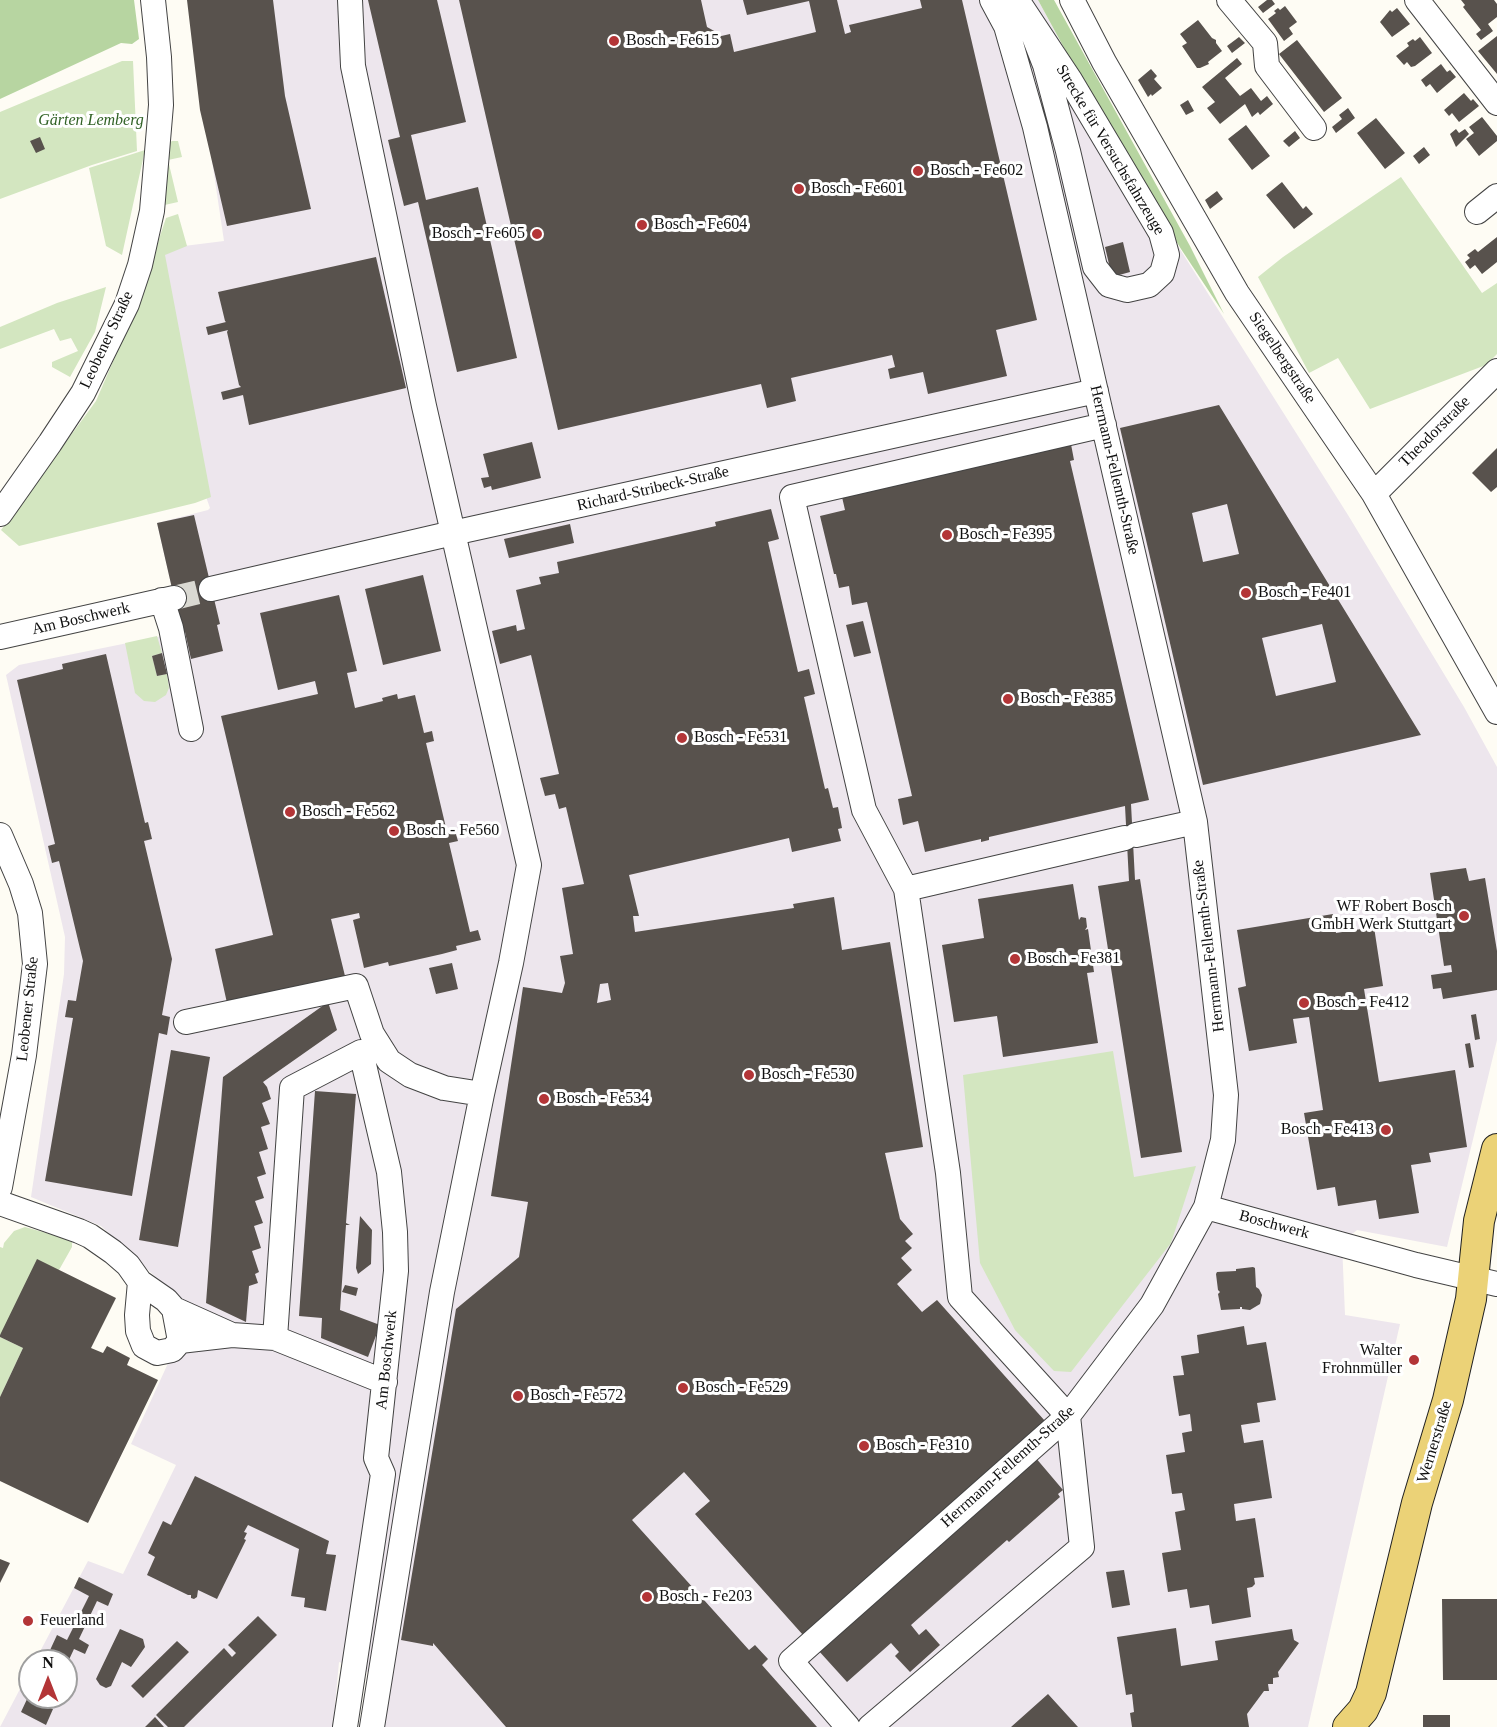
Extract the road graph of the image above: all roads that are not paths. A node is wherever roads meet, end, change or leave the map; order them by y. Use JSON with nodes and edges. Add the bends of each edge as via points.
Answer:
{"nodes":[{"id":1,"x":153,"y":0,"type":"edge"},
{"id":2,"x":350,"y":0,"type":"edge"},
{"id":3,"x":992,"y":0,"type":"edge"},
{"id":4,"x":1072,"y":0,"type":"edge"},
{"id":5,"x":1229,"y":0,"type":"edge"},
{"id":6,"x":1417,"y":0,"type":"edge"},
{"id":7,"x":1021,"y":6,"type":"edge"},
{"id":8,"x":1497,"y":103,"type":"edge"},
{"id":9,"x":1314,"y":128,"type":"dead end"},
{"id":10,"x":1106,"y":140,"type":"junction"},
{"id":11,"x":1068,"y":151,"type":"junction"},
{"id":12,"x":1497,"y":196,"type":"edge"},
{"id":13,"x":1477,"y":212,"type":"dead end"},
{"id":14,"x":1497,"y":371,"type":"edge"},
{"id":15,"x":1096,"y":390,"type":"junction"},
{"id":16,"x":1104,"y":424,"type":"junction"},
{"id":17,"x":1374,"y":494,"type":"junction"},
{"id":18,"x":0,"y":514,"type":"edge"},
{"id":19,"x":453,"y":533,"type":"junction"},
{"id":20,"x":212,"y":589,"type":"tunnel mouth"},
{"id":21,"x":0,"y":637,"type":"edge"},
{"id":22,"x":1497,"y":712,"type":"edge"},
{"id":23,"x":192,"y":729,"type":"dead end"},
{"id":24,"x":1195,"y":822,"type":"junction"},
{"id":25,"x":0,"y":835,"type":"edge"},
{"id":26,"x":906,"y":889,"type":"junction"},
{"id":27,"x":186,"y":1022,"type":"dead end"},
{"id":28,"x":482,"y":1094,"type":"junction"},
{"id":29,"x":1497,"y":1149,"type":"edge"},
{"id":30,"x":0,"y":1187,"type":"edge"},
{"id":31,"x":0,"y":1203,"type":"edge"},
{"id":32,"x":1206,"y":1207,"type":"junction"},
{"id":33,"x":140,"y":1282,"type":"junction"},
{"id":34,"x":1485,"y":1282,"type":"edge"},
{"id":35,"x":174,"y":1309,"type":"junction"},
{"id":36,"x":232,"y":1335,"type":"junction"},
{"id":37,"x":275,"y":1338,"type":"junction"},
{"id":38,"x":180,"y":1341,"type":"junction"},
{"id":39,"x":385,"y":1382,"type":"junction"},
{"id":40,"x":1068,"y":1416,"type":"junction"},
{"id":41,"x":345,"y":1727,"type":"edge"},
{"id":42,"x":372,"y":1727,"type":"edge"},
{"id":43,"x":848,"y":1727,"type":"edge"},
{"id":44,"x":870,"y":1727,"type":"edge"},
{"id":45,"x":1348,"y":1727,"type":"edge"}],
"edges":[{"from":1,"to":18,"type":"street","name":"Leobener Straße","via":[[161,105],[152,211],[140,265],[127,304],[82,393]]},
{"from":2,"to":19,"type":"street","via":[[353,66]]},
{"from":3,"to":15,"type":"street","name":"Herrmann-Fellemth-Straße","via":[[1006,26],[1035,127]]},
{"from":4,"to":17,"type":"street","name":"Siegelbergstraße","via":[[1238,293]]},
{"from":5,"to":9,"type":"street","via":[[1265,44],[1267,66]]},
{"from":6,"to":8,"type":"street"},
{"from":7,"to":10,"type":"street","name":"Strecke für Versuchsfahrzeuge"},
{"from":7,"to":11,"type":"street","name":"Strecke für Versuchsfahrzeuge","via":[[1045,65]]},
{"from":10,"to":11,"type":"street","via":[[1094,130],[1081,130],[1071,138]]},
{"from":10,"to":11,"type":"street","name":"Strecke für Versuchsfahrzeuge","via":[[1161,233],[1167,255],[1162,273],[1149,285],[1127,290],[1109,285],[1095,267]]},
{"from":12,"to":13,"type":"street"},
{"from":14,"to":17,"type":"street","name":"Theodorstraße"},
{"from":15,"to":16,"type":"street","name":"Herrmann-Fellemth-Straße"},
{"from":15,"to":19,"type":"street","name":"Richard-Stribeck-Straße"},
{"from":16,"to":24,"type":"street","name":"Herrmann-Fellemth-Straße"},
{"from":16,"to":26,"type":"street","via":[[792,496],[864,810]]},
{"from":17,"to":22,"type":"street","name":"Siegelbergstraße"},
{"from":19,"to":20,"type":"street","name":"Richard-Stribeck-Straße"},
{"from":19,"to":28,"type":"street","via":[[529,865]]},
{"from":21,"to":23,"type":"street","name":"Am Boschwerk","via":[[168,599]]},
{"from":24,"to":26,"type":"street"},
{"from":24,"to":32,"type":"street","name":"Herrmann-Fellemth-Straße","via":[[1226,1095],[1223,1140]]},
{"from":25,"to":30,"type":"street","name":"Leobener Straße","via":[[30,914],[35,964],[24,1055]]},
{"from":26,"to":40,"type":"street","via":[[948,1173],[960,1297]]},
{"from":27,"to":28,"type":"street","via":[[356,986],[372,1034],[389,1061],[410,1075],[444,1088]]},
{"from":28,"to":42,"type":"street","via":[[442,1292]]},
{"from":29,"to":34,"type":"main road","name":"Wernerstraße","via":[[1479,1221]]},
{"from":31,"to":33,"type":"street","via":[[90,1236],[128,1265]]},
{"from":32,"to":34,"type":"street","name":"Boschwerk"},
{"from":32,"to":40,"type":"street","name":"Herrmann-Fellemth-Straße","via":[[1152,1305]]},
{"from":33,"to":35,"type":"street"},
{"from":33,"to":38,"type":"street","via":[[137,1315],[144,1346],[157,1353],[172,1350]]},
{"from":34,"to":45,"type":"main road","name":"Wernerstraße","via":[[1467,1322],[1417,1503],[1371,1693]]},
{"from":35,"to":36,"type":"street"},
{"from":35,"to":38,"type":"street"},
{"from":36,"to":37,"type":"street"},
{"from":36,"to":38,"type":"street"},
{"from":37,"to":39,"type":"street"},
{"from":37,"to":39,"type":"street","name":"Am Boschwerk","via":[[292,1089],[361,1052],[389,1172],[395,1232],[394,1303]]},
{"from":39,"to":41,"type":"street","name":"Am Boschwerk","via":[[376,1458],[383,1474]]},
{"from":40,"to":43,"type":"street","name":"Herrmann-Fellemth-Straße","via":[[791,1661]]},
{"from":40,"to":44,"type":"street","via":[[1082,1548]]}]}
